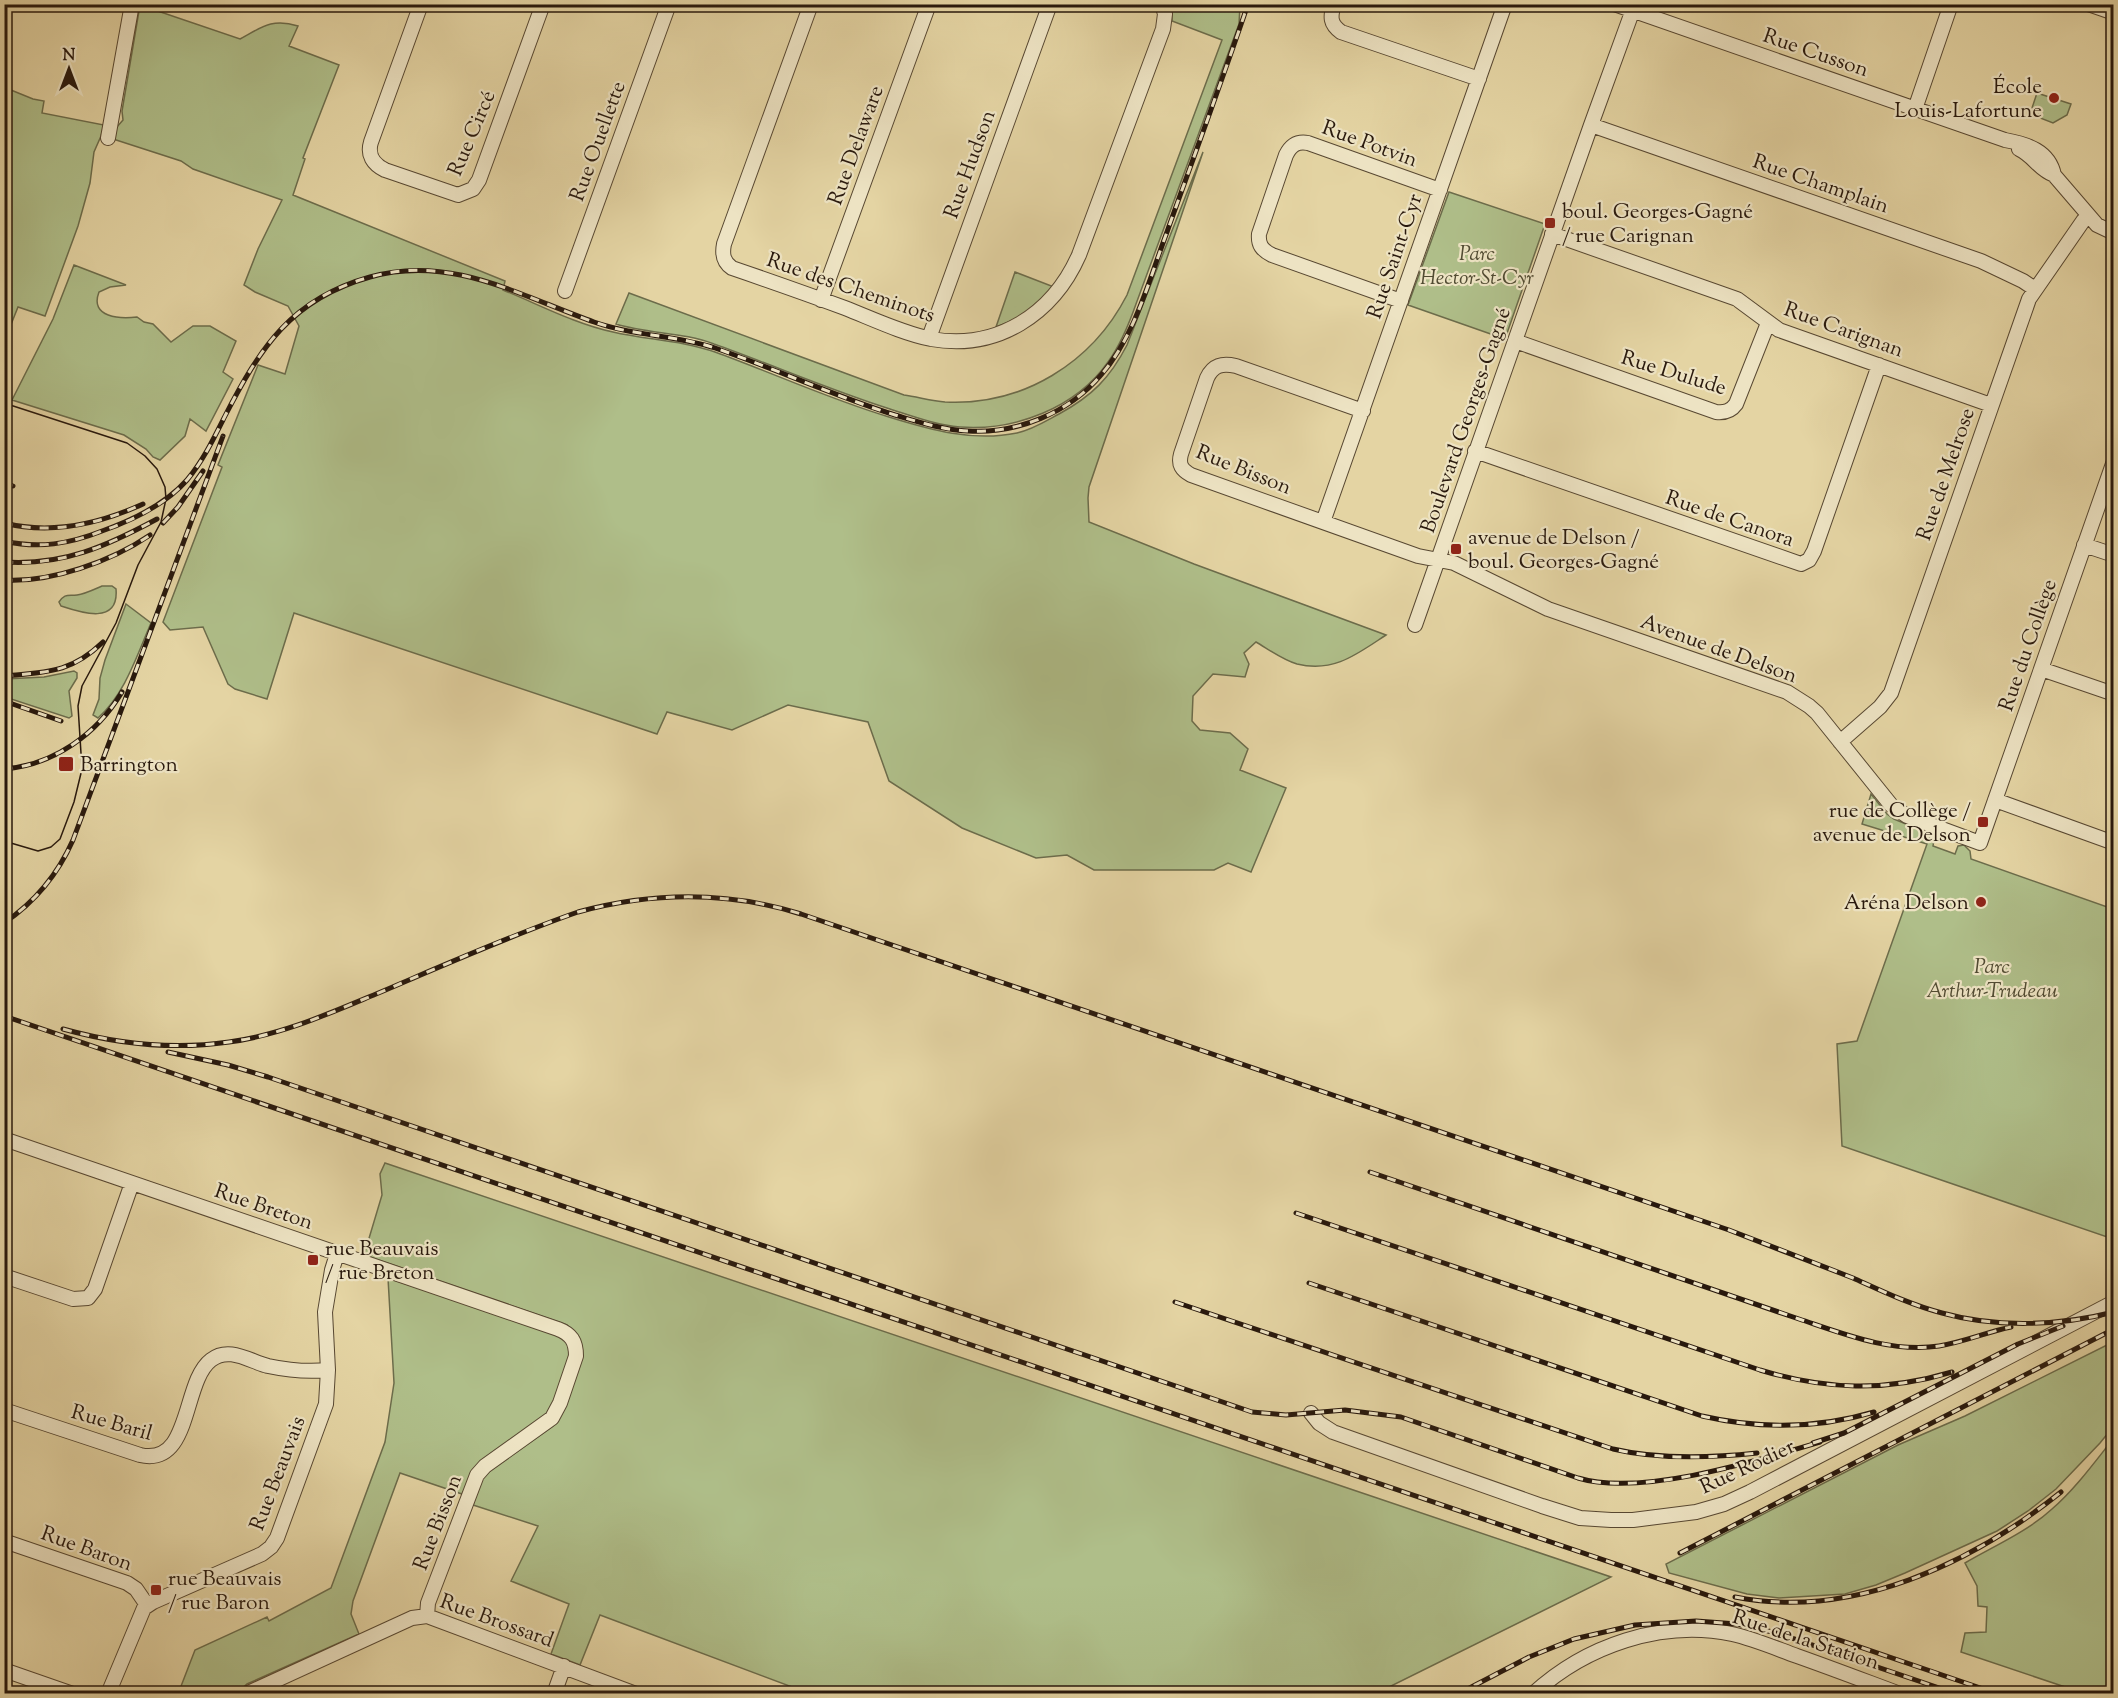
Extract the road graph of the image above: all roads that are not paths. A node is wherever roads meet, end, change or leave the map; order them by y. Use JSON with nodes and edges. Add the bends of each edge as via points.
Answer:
{"nodes":[{"id":1,"x":132,"y":4,"type":"edge"},
{"id":2,"x":420,"y":4,"type":"edge"},
{"id":3,"x":543,"y":4,"type":"edge"},
{"id":4,"x":669,"y":4,"type":"edge"},
{"id":5,"x":811,"y":4,"type":"edge"},
{"id":6,"x":929,"y":4,"type":"edge"},
{"id":7,"x":1050,"y":4,"type":"edge"},
{"id":8,"x":1162,"y":4,"type":"edge"},
{"id":9,"x":1334,"y":4,"type":"edge"},
{"id":10,"x":1505,"y":4,"type":"edge"},
{"id":11,"x":1951,"y":4,"type":"edge"},
{"id":12,"x":2088,"y":4,"type":"edge"},
{"id":13,"x":1626,"y":9,"type":"edge"},
{"id":14,"x":2114,"y":13,"type":"edge"},
{"id":15,"x":1479,"y":79,"type":"junction"},
{"id":16,"x":1915,"y":109,"type":"junction"},
{"id":17,"x":1591,"y":125,"type":"junction"},
{"id":18,"x":108,"y":138,"type":"dead end"},
{"id":19,"x":1440,"y":190,"type":"junction"},
{"id":20,"x":2088,"y":216,"type":"junction"},
{"id":21,"x":2114,"y":233,"type":"edge"},
{"id":22,"x":1552,"y":234,"type":"junction"},
{"id":23,"x":2035,"y":289,"type":"junction"},
{"id":24,"x":565,"y":291,"type":"dead end"},
{"id":25,"x":822,"y":300,"type":"junction"},
{"id":26,"x":1401,"y":301,"type":"junction"},
{"id":27,"x":1767,"y":323,"type":"junction"},
{"id":28,"x":929,"y":338,"type":"junction"},
{"id":29,"x":1515,"y":341,"type":"junction"},
{"id":30,"x":1879,"y":365,"type":"junction"},
{"id":31,"x":1991,"y":405,"type":"junction"},
{"id":32,"x":1363,"y":411,"type":"junction"},
{"id":33,"x":1476,"y":451,"type":"junction"},
{"id":34,"x":2114,"y":461,"type":"edge"},
{"id":35,"x":1323,"y":522,"type":"junction"},
{"id":36,"x":2084,"y":545,"type":"junction"},
{"id":37,"x":2114,"y":555,"type":"edge"},
{"id":38,"x":1438,"y":560,"type":"junction"},
{"id":39,"x":1415,"y":625,"type":"dead end"},
{"id":40,"x":2041,"y":669,"type":"junction"},
{"id":41,"x":2114,"y":694,"type":"edge"},
{"id":42,"x":1840,"y":742,"type":"junction"},
{"id":43,"x":1995,"y":800,"type":"junction"},
{"id":44,"x":1980,"y":843,"type":"joint"},
{"id":45,"x":2114,"y":843,"type":"edge"},
{"id":46,"x":4,"y":1139,"type":"edge"},
{"id":47,"x":132,"y":1183,"type":"junction"},
{"id":48,"x":337,"y":1254,"type":"junction"},
{"id":49,"x":4,"y":1276,"type":"edge"},
{"id":50,"x":2114,"y":1302,"type":"edge"},
{"id":51,"x":574,"y":1341,"type":"joint"},
{"id":52,"x":328,"y":1371,"type":"junction"},
{"id":53,"x":4,"y":1410,"type":"edge"},
{"id":54,"x":1311,"y":1413,"type":"dead end"},
{"id":55,"x":4,"y":1541,"type":"edge"},
{"id":56,"x":147,"y":1605,"type":"junction"},
{"id":57,"x":427,"y":1616,"type":"junction"},
{"id":58,"x":564,"y":1666,"type":"junction"},
{"id":59,"x":4,"y":1670,"type":"edge"},
{"id":60,"x":73,"y":1694,"type":"edge"},
{"id":61,"x":108,"y":1694,"type":"edge"},
{"id":62,"x":246,"y":1694,"type":"edge"},
{"id":63,"x":554,"y":1694,"type":"edge"},
{"id":64,"x":636,"y":1694,"type":"edge"},
{"id":65,"x":1533,"y":1694,"type":"edge"},
{"id":66,"x":1900,"y":1694,"type":"edge"}],
"edges":[{"from":1,"to":18,"type":"street"},
{"from":2,"to":3,"type":"street","name":"Rue Circé","via":[[370,141],[370,153],[374,163],[385,170],[458,195],[473,189],[479,180]]},
{"from":4,"to":24,"type":"street","name":"Rue Ouellette"},
{"from":5,"to":25,"type":"street","name":"Rue des Cheminots","via":[[723,250],[732,268]]},
{"from":6,"to":25,"type":"street","name":"Rue Delaware"},
{"from":7,"to":28,"type":"street","name":"Rue Hudson"},
{"from":8,"to":28,"type":"street","name":"Rue des Cheminots","via":[[1163,29],[1079,255],[1064,284],[1034,315],[1001,333],[975,340]]},
{"from":9,"to":15,"type":"street","via":[[1332,23],[1341,32]]},
{"from":10,"to":15,"type":"street","name":"Rue Saint-Cyr"},
{"from":11,"to":16,"type":"street"},
{"from":12,"to":14,"type":"street"},
{"from":13,"to":16,"type":"street","name":"Rue Cusson"},
{"from":13,"to":17,"type":"street","name":"Boulevard Georges-Gagné"},
{"from":15,"to":19,"type":"street","name":"Rue Saint-Cyr"},
{"from":16,"to":20,"type":"street","name":"Rue Cusson","via":[[2038,151]]},
{"from":17,"to":22,"type":"street","name":"Boulevard Georges-Gagné"},
{"from":17,"to":23,"type":"street","name":"Rue Champlain","via":[[1981,261]]},
{"from":19,"to":26,"type":"street","name":"Rue Saint-Cyr"},
{"from":19,"to":26,"type":"street","name":"Rue Potvin","via":[[1308,143],[1299,142],[1286,155],[1259,234],[1263,249]]},
{"from":20,"to":21,"type":"street","name":"Rue Cusson","via":[[2100,228]]},
{"from":20,"to":23,"type":"street","name":"Rue de Melrose"},
{"from":22,"to":27,"type":"street","name":"Rue Carignan","via":[[1737,299]]},
{"from":22,"to":29,"type":"street","name":"Boulevard Georges-Gagné"},
{"from":23,"to":31,"type":"street","name":"Rue de Melrose"},
{"from":25,"to":28,"type":"street","name":"Rue des Cheminots"},
{"from":26,"to":32,"type":"street","name":"Rue Saint-Cyr"},
{"from":27,"to":29,"type":"street","name":"Rue Dulude","via":[[1736,404],[1725,412]]},
{"from":27,"to":30,"type":"street","name":"Rue Carignan"},
{"from":29,"to":33,"type":"street","name":"Boulevard Georges-Gagné"},
{"from":30,"to":31,"type":"street","name":"Rue Carignan"},
{"from":30,"to":33,"type":"street","name":"Rue de Canora","via":[[1814,551],[1809,561],[1801,564]]},
{"from":31,"to":42,"type":"street","name":"Rue de Melrose","via":[[1891,693]]},
{"from":32,"to":35,"type":"street","name":"Rue Saint-Cyr"},
{"from":32,"to":35,"type":"street","name":"Rue Bisson","via":[[1229,364],[1213,368],[1207,378],[1180,454],[1181,468]]},
{"from":33,"to":38,"type":"street","name":"Boulevard Georges-Gagné"},
{"from":34,"to":36,"type":"street","name":"Rue du Collège"},
{"from":35,"to":38,"type":"street","name":"Rue Bisson"},
{"from":36,"to":37,"type":"street"},
{"from":36,"to":40,"type":"street","name":"Rue du Collège"},
{"from":38,"to":39,"type":"street","name":"Boulevard Georges-Gagné"},
{"from":38,"to":42,"type":"street","name":"Avenue de Delson","via":[[1454,563],[1548,609],[1787,692],[1809,706]]},
{"from":40,"to":41,"type":"street"},
{"from":40,"to":43,"type":"street","name":"Rue du Collège"},
{"from":42,"to":44,"type":"street","name":"Avenue de Delson","via":[[1899,811]]},
{"from":43,"to":44,"type":"street","name":"Rue du Collège"},
{"from":43,"to":45,"type":"street"},
{"from":46,"to":47,"type":"street","name":"Rue Breton"},
{"from":47,"to":48,"type":"street","name":"Rue Breton"},
{"from":47,"to":49,"type":"street","via":[[95,1289],[88,1298],[73,1299]]},
{"from":48,"to":51,"type":"street","name":"Rue Breton","via":[[558,1329]]},
{"from":48,"to":52,"type":"street","name":"Rue Beauvais","via":[[325,1312]]},
{"from":50,"to":54,"type":"street","name":"Rue Rodier","via":[[1750,1492],[1696,1512],[1633,1520],[1580,1518],[1333,1432]]},
{"from":51,"to":57,"type":"street","name":"Rue Bisson","via":[[575,1360],[552,1418],[485,1466],[475,1478],[428,1603]]},
{"from":52,"to":53,"type":"street","name":"Rue Baril","via":[[276,1367],[233,1354],[213,1358],[201,1373],[176,1439],[163,1453],[152,1457]]},
{"from":52,"to":56,"type":"street","name":"Rue Beauvais","via":[[326,1404],[271,1547]]},
{"from":55,"to":56,"type":"street","name":"Rue Baron","via":[[128,1583]]},
{"from":56,"to":61,"type":"street","via":[[141,1611]]},
{"from":57,"to":58,"type":"street","name":"Rue Brossard"},
{"from":57,"to":62,"type":"street","name":"Rue Brossard","via":[[412,1618]]},
{"from":58,"to":63,"type":"street"},
{"from":58,"to":64,"type":"street","name":"Rue Brossard"},
{"from":59,"to":60,"type":"street"},
{"from":65,"to":66,"type":"street","name":"Rue de la Station","via":[[1564,1670],[1608,1647],[1642,1636],[1684,1630],[1742,1636]]}]}
